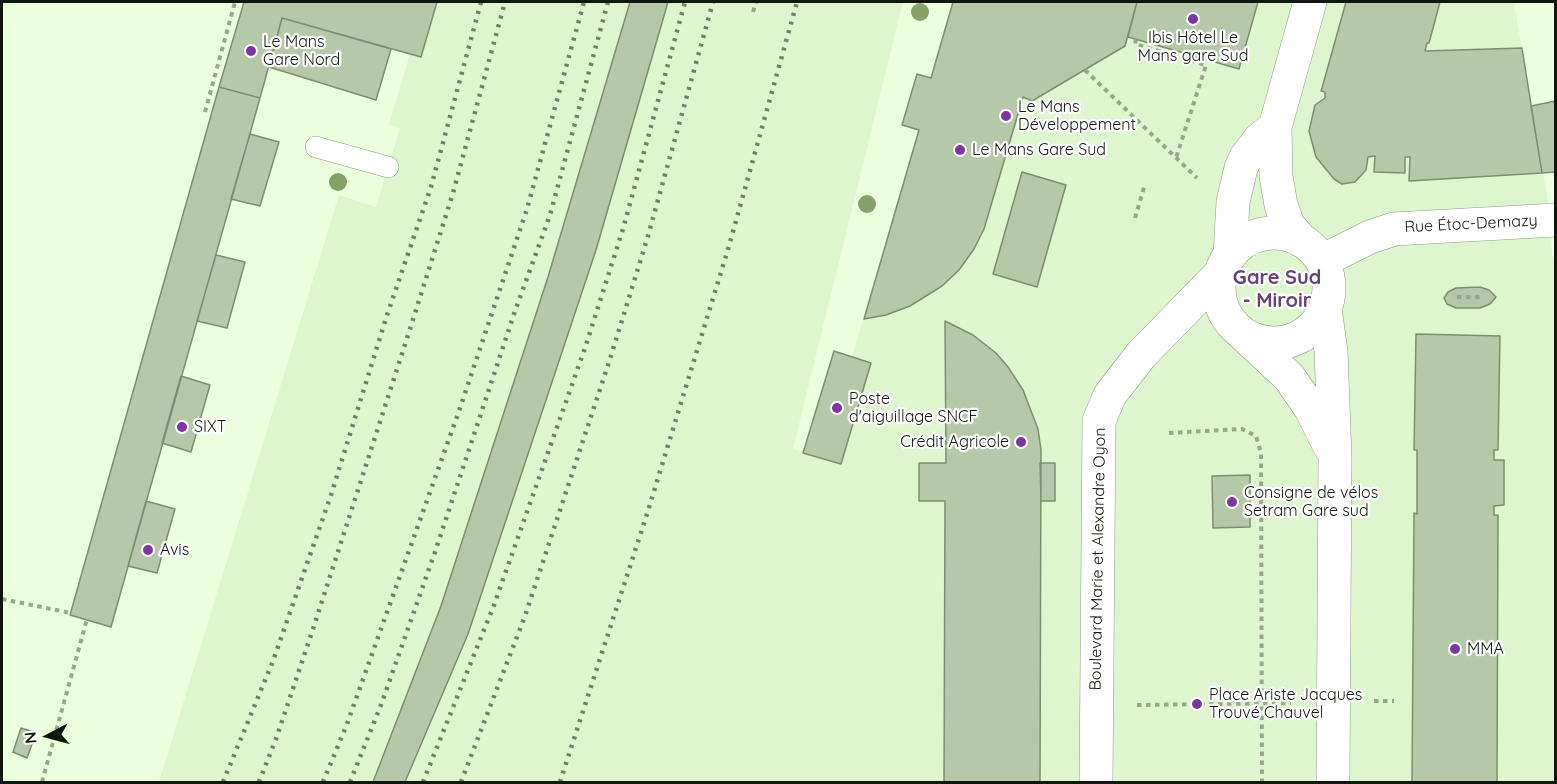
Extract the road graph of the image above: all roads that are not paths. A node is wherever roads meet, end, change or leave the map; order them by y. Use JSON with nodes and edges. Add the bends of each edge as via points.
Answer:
{"nodes":[{"id":1,"x":1310,"y":2,"type":"edge"},
{"id":2,"x":1275,"y":127,"type":"junction"},
{"id":3,"x":316,"y":147,"type":"dead end"},
{"id":4,"x":388,"y":167,"type":"dead end"},
{"id":5,"x":1556,"y":220,"type":"edge"},
{"id":6,"x":1312,"y":251,"type":"junction"},
{"id":7,"x":1226,"y":264,"type":"junction"},
{"id":8,"x":1325,"y":309,"type":"junction"},
{"id":9,"x":1244,"y":334,"type":"junction"},
{"id":10,"x":1335,"y":457,"type":"junction"},
{"id":11,"x":1096,"y":783,"type":"edge"},
{"id":12,"x":1333,"y":783,"type":"edge"}],
"edges":[{"from":1,"to":2,"type":"street"},
{"from":2,"to":6,"type":"street","via":[[1281,205],[1288,225]]},
{"from":2,"to":7,"type":"street","via":[[1246,157],[1238,177]]},
{"from":3,"to":4,"type":"lane"},
{"from":5,"to":6,"type":"street","name":"Rue Étoc-Demazy","via":[[1394,228]]},
{"from":6,"to":7,"type":"street","via":[[1280,234],[1262,235],[1237,247]]},
{"from":6,"to":8,"type":"street","via":[[1326,272],[1329,291]]},
{"from":7,"to":9,"type":"street","via":[[1219,284],[1221,302],[1228,319]]},
{"from":7,"to":11,"type":"street","name":"Boulevard Marie et Alexandre Oyon","via":[[1141,355],[1110,395],[1098,421]]},
{"from":8,"to":9,"type":"street","via":[[1316,324],[1292,340],[1273,343]]},
{"from":8,"to":10,"type":"street"},
{"from":9,"to":10,"type":"street","via":[[1289,377],[1311,409]]},
{"from":10,"to":12,"type":"street"}]}
